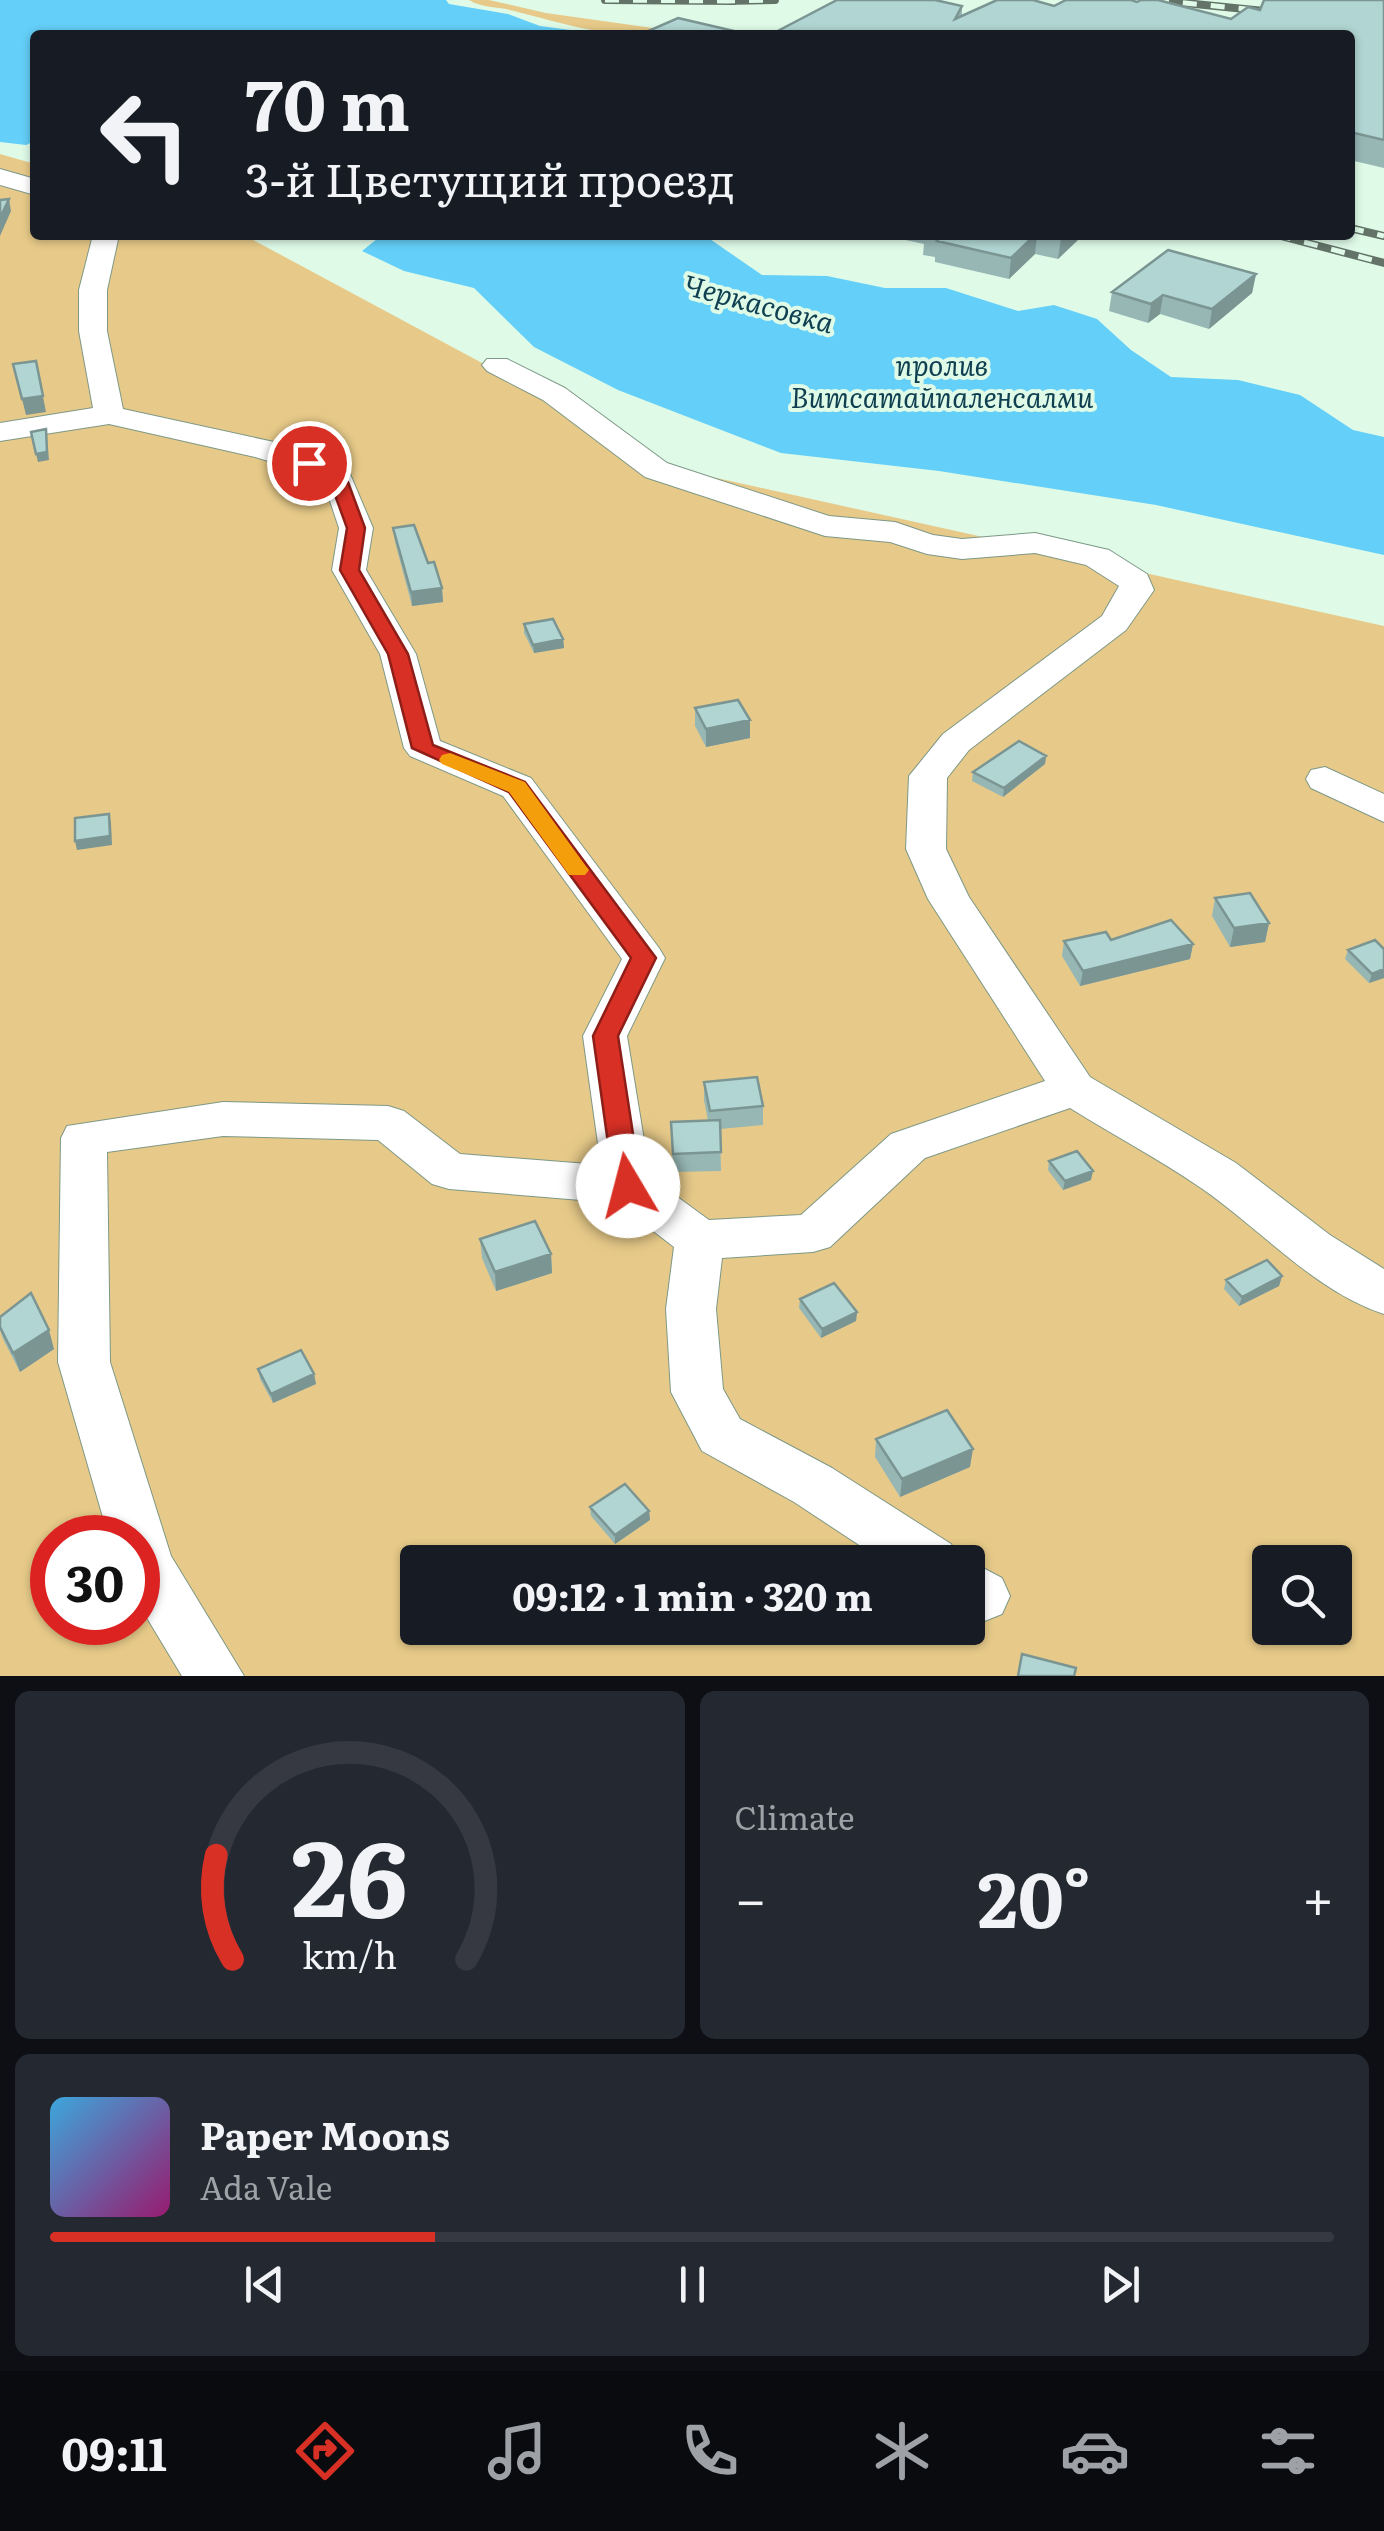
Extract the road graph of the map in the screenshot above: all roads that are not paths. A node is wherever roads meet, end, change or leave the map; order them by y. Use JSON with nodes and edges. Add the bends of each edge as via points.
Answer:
{"nodes":[{"id":1,"x":0,"y":177,"type":"edge"},
{"id":2,"x":30,"y":186,"type":"edge"},
{"id":3,"x":105,"y":240,"type":"edge"},
{"id":4,"x":497,"y":365,"type":"dead end"},
{"id":5,"x":110,"y":415,"type":"junction"},
{"id":6,"x":0,"y":432,"type":"edge"},
{"id":7,"x":1325,"y":780,"type":"dead end"},
{"id":8,"x":1384,"y":810,"type":"edge"},
{"id":9,"x":1074,"y":1088,"type":"junction"},
{"id":10,"x":628,"y":1186,"type":"junction"},
{"id":11,"x":700,"y":1240,"type":"junction"},
{"id":12,"x":1384,"y":1294,"type":"edge"},
{"id":13,"x":130,"y":1515,"type":"edge"},
{"id":14,"x":906,"y":1545,"type":"edge"},
{"id":15,"x":160,"y":1588,"type":"edge"},
{"id":16,"x":215,"y":1676,"type":"edge"}],
"edges":[{"from":1,"to":2,"type":"street"},
{"from":3,"to":5,"type":"street","via":[[93,331]]},
{"from":4,"to":9,"type":"street","via":[[554,394],[656,470],[825,526],[896,532],[962,548],[1035,543],[1097,556],[1135,581],[1137,590],[1114,623],[956,742],[928,776],[926,849],[949,898]]},
{"from":5,"to":6,"type":"street"},
{"from":5,"to":10,"type":"street","via":[[263,449],[309,463],[339,482],[356,528],[349,570],[398,654],[423,748],[517,787],[644,958],[605,1036]]},
{"from":7,"to":8,"type":"street"},
{"from":9,"to":11,"type":"street","via":[[908,1146],[812,1233]]},
{"from":9,"to":12,"type":"street","via":[[1220,1176]]},
{"from":10,"to":11,"type":"street"},
{"from":10,"to":13,"type":"street","via":[[450,1170],[388,1123],[223,1118],[84,1138],[84,1362]]},
{"from":11,"to":14,"type":"street","via":[[692,1309],[697,1392],[721,1436],[813,1484]]},
{"from":15,"to":16,"type":"street"}]}
